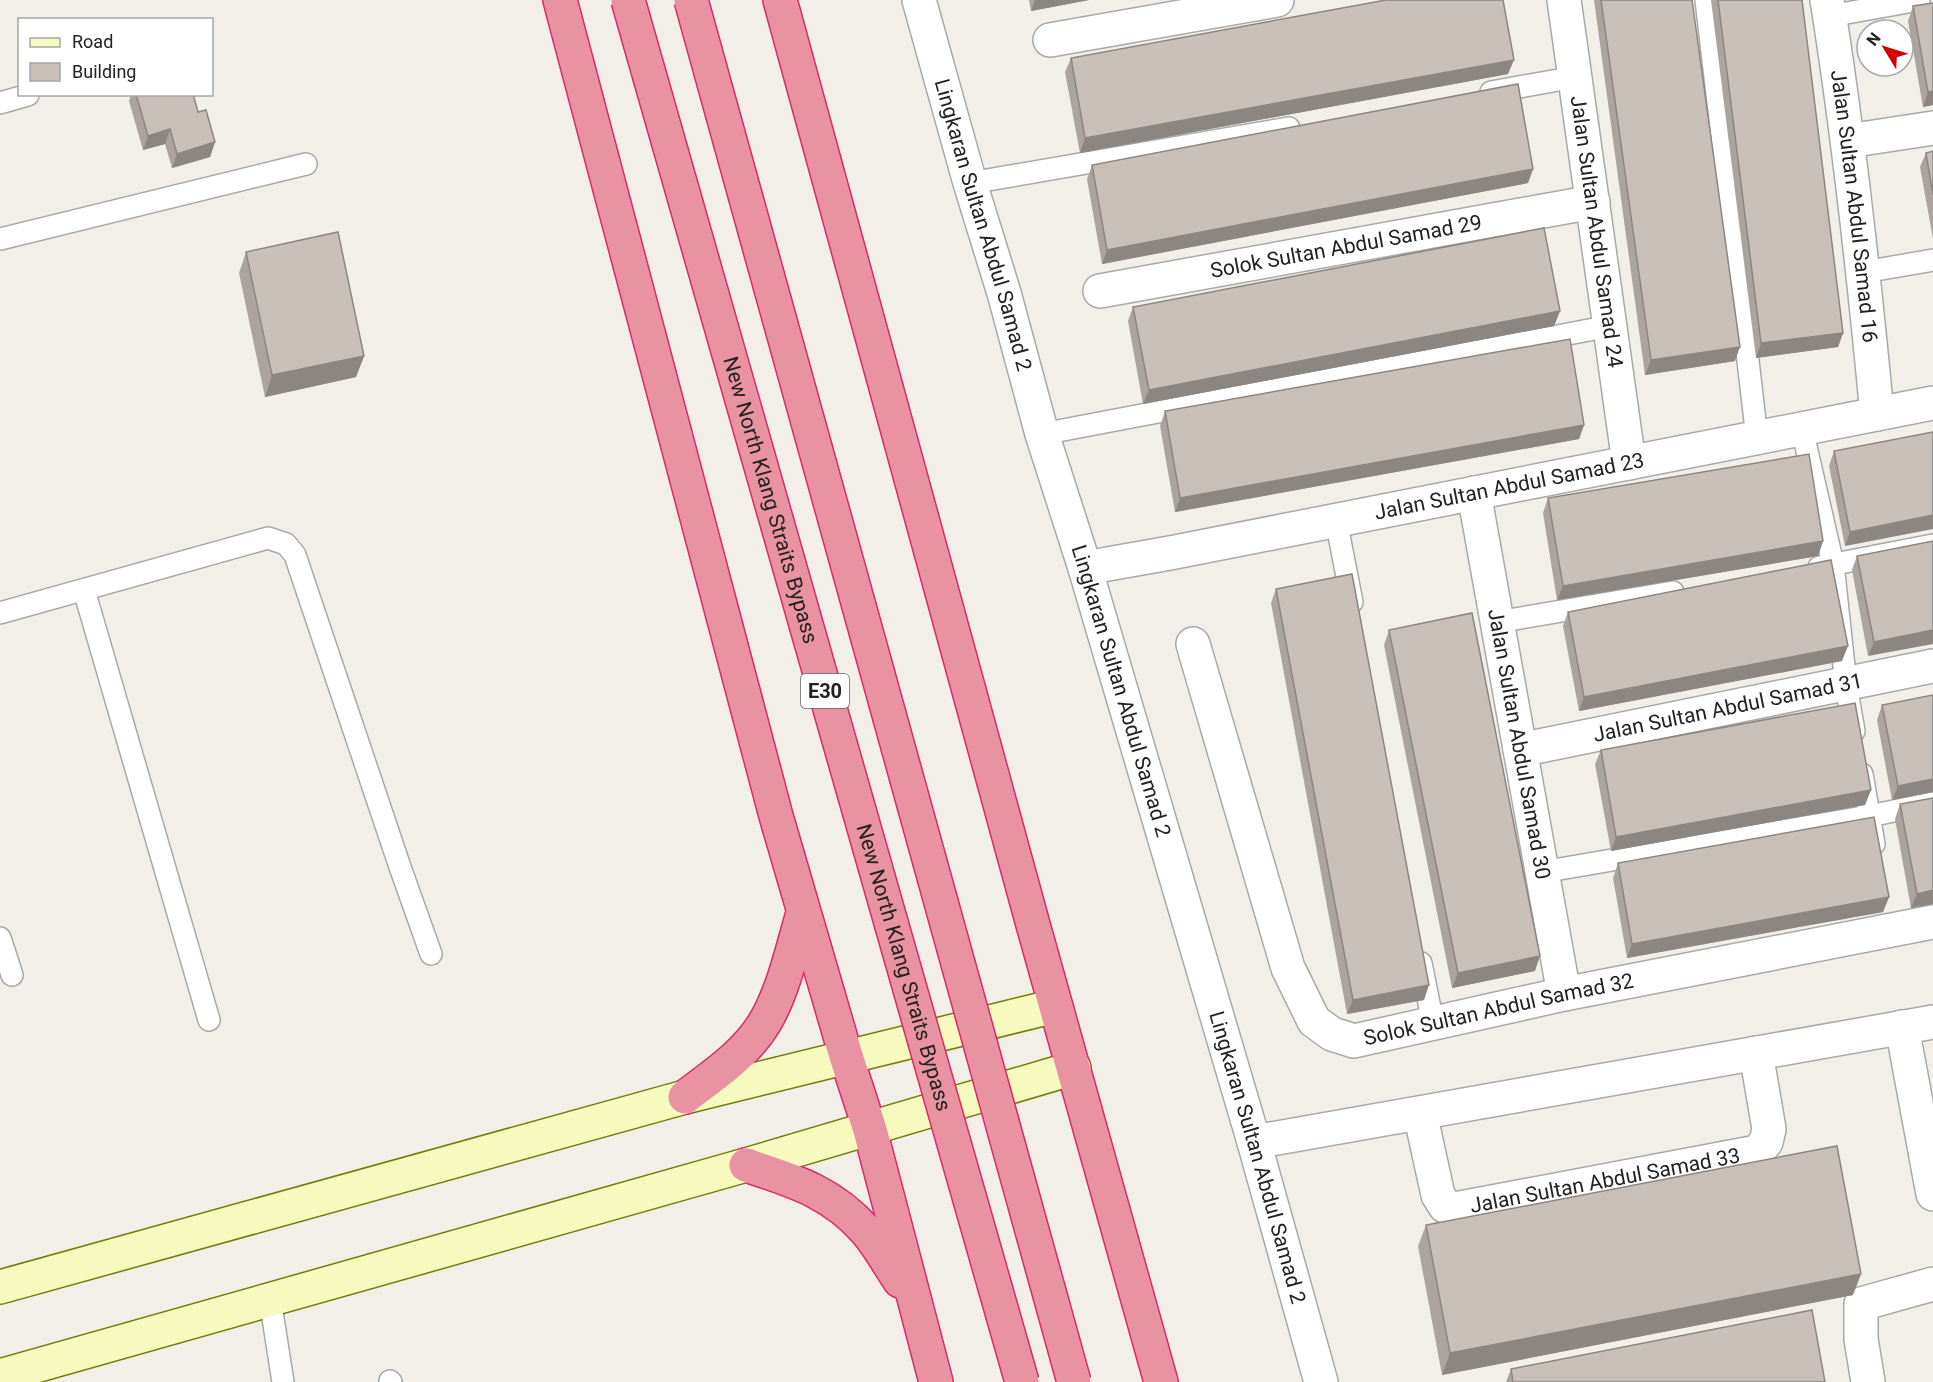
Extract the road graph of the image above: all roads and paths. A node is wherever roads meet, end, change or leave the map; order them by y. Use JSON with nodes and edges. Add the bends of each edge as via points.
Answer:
{"nodes":[{"id":1,"x":560,"y":0,"type":"edge"},
{"id":2,"x":628,"y":0,"type":"edge"},
{"id":3,"x":691,"y":0,"type":"edge"},
{"id":4,"x":780,"y":0,"type":"edge"},
{"id":5,"x":919,"y":0,"type":"edge"},
{"id":6,"x":1277,"y":0,"type":"edge"},
{"id":7,"x":1564,"y":0,"type":"edge"},
{"id":8,"x":1706,"y":0,"type":"edge"},
{"id":9,"x":1919,"y":0,"type":"edge"},
{"id":10,"x":1828,"y":8,"type":"edge"},
{"id":11,"x":1050,"y":40,"type":"dead end"},
{"id":12,"x":1575,"y":78,"type":"junction"},
{"id":13,"x":24,"y":96,"type":"edge"},
{"id":14,"x":1470,"y":96,"type":"edge"},
{"id":15,"x":0,"y":103,"type":"edge"},
{"id":16,"x":1308,"y":124,"type":"edge"},
{"id":17,"x":1933,"y":128,"type":"edge"},
{"id":18,"x":1848,"y":141,"type":"junction"},
{"id":19,"x":306,"y":164,"type":"dead end"},
{"id":20,"x":970,"y":183,"type":"junction"},
{"id":21,"x":1593,"y":202,"type":"junction"},
{"id":22,"x":0,"y":239,"type":"edge"},
{"id":23,"x":1933,"y":260,"type":"edge"},
{"id":24,"x":1864,"y":272,"type":"junction"},
{"id":25,"x":1100,"y":291,"type":"dead end"},
{"id":26,"x":1610,"y":326,"type":"junction"},
{"id":27,"x":1933,"y":403,"type":"edge"},
{"id":28,"x":1877,"y":414,"type":"junction"},
{"id":29,"x":1802,"y":429,"type":"junction"},
{"id":30,"x":1042,"y":434,"type":"junction"},
{"id":31,"x":1757,"y":438,"type":"junction"},
{"id":32,"x":1629,"y":463,"type":"junction"},
{"id":33,"x":1474,"y":493,"type":"junction"},
{"id":34,"x":1336,"y":520,"type":"junction"},
{"id":35,"x":1933,"y":545,"type":"edge"},
{"id":36,"x":1833,"y":564,"type":"junction"},
{"id":37,"x":1085,"y":568,"type":"junction"},
{"id":38,"x":1798,"y":570,"type":"edge"},
{"id":39,"x":1694,"y":588,"type":"edge"},
{"id":40,"x":84,"y":590,"type":"junction"},
{"id":41,"x":0,"y":613,"type":"edge"},
{"id":42,"x":1497,"y":622,"type":"junction"},
{"id":43,"x":1356,"y":625,"type":"edge"},
{"id":44,"x":1193,"y":644,"type":"dead end"},
{"id":45,"x":1933,"y":666,"type":"edge"},
{"id":46,"x":1846,"y":685,"type":"junction"},
{"id":47,"x":1520,"y":750,"type":"junction"},
{"id":48,"x":1933,"y":802,"type":"edge"},
{"id":49,"x":1869,"y":816,"type":"junction"},
{"id":50,"x":1877,"y":861,"type":"edge"},
{"id":51,"x":1542,"y":872,"type":"junction"},
{"id":52,"x":803,"y":913,"type":"junction"},
{"id":53,"x":1933,"y":922,"type":"edge"},
{"id":54,"x":0,"y":938,"type":"edge"},
{"id":55,"x":1417,"y":941,"type":"edge"},
{"id":56,"x":432,"y":954,"type":"dead end"},
{"id":57,"x":12,"y":975,"type":"dead end"},
{"id":58,"x":1564,"y":994,"type":"junction"},
{"id":59,"x":1055,"y":1006,"type":"junction"},
{"id":60,"x":209,"y":1020,"type":"dead end"},
{"id":61,"x":1433,"y":1023,"type":"junction"},
{"id":62,"x":1918,"y":1024,"type":"edge"},
{"id":63,"x":1756,"y":1053,"type":"junction"},
{"id":64,"x":846,"y":1056,"type":"junction"},
{"id":65,"x":1074,"y":1068,"type":"junction"},
{"id":66,"x":685,"y":1097,"type":"junction"},
{"id":67,"x":1420,"y":1113,"type":"junction"},
{"id":68,"x":870,"y":1130,"type":"junction"},
{"id":69,"x":1254,"y":1142,"type":"junction"},
{"id":70,"x":747,"y":1166,"type":"junction"},
{"id":71,"x":1933,"y":1194,"type":"edge"},
{"id":72,"x":1933,"y":1284,"type":"edge"},
{"id":73,"x":0,"y":1287,"type":"edge"},
{"id":74,"x":270,"y":1299,"type":"junction"},
{"id":75,"x":914,"y":1303,"type":"junction"},
{"id":76,"x":0,"y":1376,"type":"edge"},
{"id":77,"x":283,"y":1382,"type":"edge"},
{"id":78,"x":936,"y":1382,"type":"edge"},
{"id":79,"x":1022,"y":1382,"type":"edge"},
{"id":80,"x":1074,"y":1382,"type":"edge"},
{"id":81,"x":1161,"y":1382,"type":"edge"},
{"id":82,"x":1321,"y":1382,"type":"edge"},
{"id":83,"x":1868,"y":1382,"type":"edge"}],
"edges":[{"from":1,"to":52,"type":"highway"},
{"from":2,"to":79,"type":"highway","name":"New North Klang Straits Bypass","number":"E30","bridge":true},
{"from":3,"to":80,"type":"highway","number":"E30","bridge":true},
{"from":4,"to":59,"type":"highway"},
{"from":5,"to":20,"type":"street","name":"Lingkaran Sultan Abdul Samad 2"},
{"from":6,"to":11,"type":"street"},
{"from":7,"to":12,"type":"street","name":"Jalan Sultan Abdul Samad 24"},
{"from":8,"to":31,"type":"lane"},
{"from":9,"to":10,"type":"lane"},
{"from":10,"to":18,"type":"street","name":"Jalan Sultan Abdul Samad 16"},
{"from":12,"to":14,"type":"lane"},
{"from":12,"to":21,"type":"street","name":"Jalan Sultan Abdul Samad 24"},
{"from":13,"to":15,"type":"lane"},
{"from":16,"to":20,"type":"lane"},
{"from":17,"to":18,"type":"street"},
{"from":18,"to":24,"type":"street","name":"Jalan Sultan Abdul Samad 16"},
{"from":19,"to":22,"type":"lane"},
{"from":20,"to":30,"type":"street","name":"Lingkaran Sultan Abdul Samad 2"},
{"from":21,"to":25,"type":"street","name":"Solok Sultan Abdul Samad 29"},
{"from":21,"to":26,"type":"street","name":"Jalan Sultan Abdul Samad 24"},
{"from":23,"to":24,"type":"lane"},
{"from":24,"to":28,"type":"street","name":"Jalan Sultan Abdul Samad 16"},
{"from":26,"to":30,"type":"lane"},
{"from":26,"to":32,"type":"street","name":"Jalan Sultan Abdul Samad 24"},
{"from":27,"to":28,"type":"street","name":"Jalan Sultan Abdul Samad 23"},
{"from":28,"to":29,"type":"street","name":"Jalan Sultan Abdul Samad 23"},
{"from":29,"to":31,"type":"street","name":"Jalan Sultan Abdul Samad 23"},
{"from":29,"to":36,"type":"lane"},
{"from":30,"to":37,"type":"street","name":"Lingkaran Sultan Abdul Samad 2"},
{"from":31,"to":32,"type":"street","name":"Jalan Sultan Abdul Samad 23"},
{"from":32,"to":33,"type":"street","name":"Jalan Sultan Abdul Samad 23"},
{"from":33,"to":34,"type":"street","name":"Jalan Sultan Abdul Samad 23"},
{"from":33,"to":42,"type":"street","name":"Jalan Sultan Abdul Samad 30"},
{"from":34,"to":37,"type":"street","name":"Jalan Sultan Abdul Samad 23"},
{"from":34,"to":43,"type":"lane"},
{"from":35,"to":36,"type":"lane"},
{"from":36,"to":38,"type":"lane"},
{"from":36,"to":46,"type":"lane"},
{"from":37,"to":69,"type":"street","name":"Lingkaran Sultan Abdul Samad 2"},
{"from":39,"to":42,"type":"lane"},
{"from":40,"to":41,"type":"lane"},
{"from":40,"to":56,"type":"lane","via":[[268,537],[286,544],[295,555]]},
{"from":40,"to":60,"type":"lane"},
{"from":42,"to":47,"type":"street","name":"Jalan Sultan Abdul Samad 30"},
{"from":44,"to":61,"type":"street","name":"Solok Sultan Abdul Samad 32","via":[[1288,968],[1314,1021],[1332,1034],[1354,1041]]},
{"from":45,"to":46,"type":"street","name":"Jalan Sultan Abdul Samad 31"},
{"from":46,"to":47,"type":"street","name":"Jalan Sultan Abdul Samad 31"},
{"from":46,"to":49,"type":"lane"},
{"from":47,"to":51,"type":"street","name":"Jalan Sultan Abdul Samad 30"},
{"from":48,"to":49,"type":"lane"},
{"from":49,"to":50,"type":"lane"},
{"from":49,"to":51,"type":"lane"},
{"from":51,"to":58,"type":"street","name":"Jalan Sultan Abdul Samad 30"},
{"from":52,"to":64,"type":"highway"},
{"from":52,"to":66,"type":"highway","via":[[782,985],[765,1022],[736,1058]]},
{"from":53,"to":58,"type":"street","name":"Solok Sultan Abdul Samad 32","via":[[1887,918]]},
{"from":54,"to":57,"type":"lane"},
{"from":55,"to":61,"type":"lane"},
{"from":58,"to":61,"type":"street","name":"Solok Sultan Abdul Samad 32"},
{"from":59,"to":64,"type":"street"},
{"from":59,"to":65,"type":"highway"},
{"from":62,"to":63,"type":"street"},
{"from":62,"to":71,"type":"street"},
{"from":63,"to":67,"type":"street"},
{"from":63,"to":67,"type":"street","name":"Jalan Sultan Abdul Samad 33","via":[[1769,1129],[1766,1142],[1757,1152],[1455,1209],[1445,1206],[1438,1195]]},
{"from":64,"to":66,"type":"street"},
{"from":64,"to":68,"type":"highway"},
{"from":65,"to":68,"type":"street"},
{"from":65,"to":81,"type":"highway"},
{"from":66,"to":73,"type":"street"},
{"from":67,"to":69,"type":"street"},
{"from":68,"to":70,"type":"street"},
{"from":68,"to":75,"type":"highway"},
{"from":69,"to":82,"type":"street","name":"Lingkaran Sultan Abdul Samad 2"},
{"from":70,"to":74,"type":"street"},
{"from":70,"to":75,"type":"highway","via":[[807,1186],[841,1207],[867,1232]]},
{"from":72,"to":83,"type":"street","via":[[1862,1304],[1861,1339]]},
{"from":74,"to":76,"type":"street"},
{"from":74,"to":77,"type":"lane"},
{"from":75,"to":78,"type":"highway"}]}
